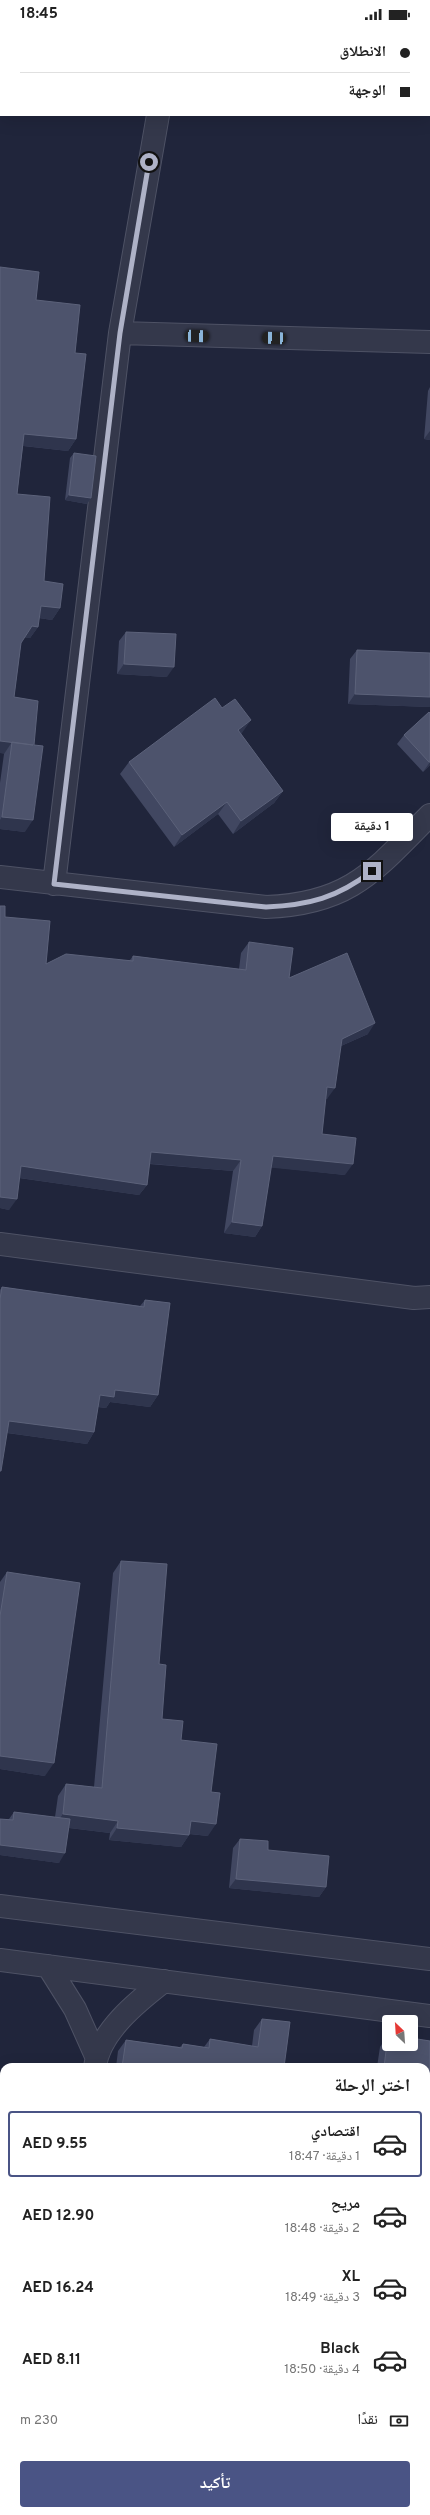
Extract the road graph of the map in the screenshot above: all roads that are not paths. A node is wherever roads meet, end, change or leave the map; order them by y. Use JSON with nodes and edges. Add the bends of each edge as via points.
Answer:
{"nodes":[{"id":1,"x":158,"y":116,"type":"edge"},
{"id":2,"x":120,"y":333,"type":"junction"},
{"id":3,"x":430,"y":342,"type":"edge"},
{"id":4,"x":430,"y":815,"type":"edge"},
{"id":5,"x":0,"y":877,"type":"edge"},
{"id":6,"x":54,"y":884,"type":"junction"},
{"id":7,"x":0,"y":1244,"type":"edge"},
{"id":8,"x":430,"y":1297,"type":"edge"},
{"id":9,"x":0,"y":1906,"type":"edge"},
{"id":10,"x":430,"y":1959,"type":"edge"},
{"id":11,"x":0,"y":1960,"type":"edge"},
{"id":12,"x":48,"y":1966,"type":"junction"},
{"id":13,"x":164,"y":1981,"type":"junction"},
{"id":14,"x":425,"y":2013,"type":"edge"},
{"id":15,"x":96,"y":2061,"type":"edge"}],
"edges":[{"from":1,"to":2,"type":"street"},
{"from":2,"to":3,"type":"street"},
{"from":2,"to":6,"type":"street"},
{"from":4,"to":6,"type":"street","via":[[381,864],[354,884],[328,898],[298,906],[266,907]]},
{"from":5,"to":6,"type":"street"},
{"from":7,"to":8,"type":"street","via":[[414,1298]]},
{"from":9,"to":10,"type":"street"},
{"from":11,"to":12,"type":"street"},
{"from":12,"to":13,"type":"street"},
{"from":12,"to":15,"type":"street","via":[[75,2009]]},
{"from":13,"to":14,"type":"street"},
{"from":13,"to":15,"type":"street","via":[[126,2014]]}]}
